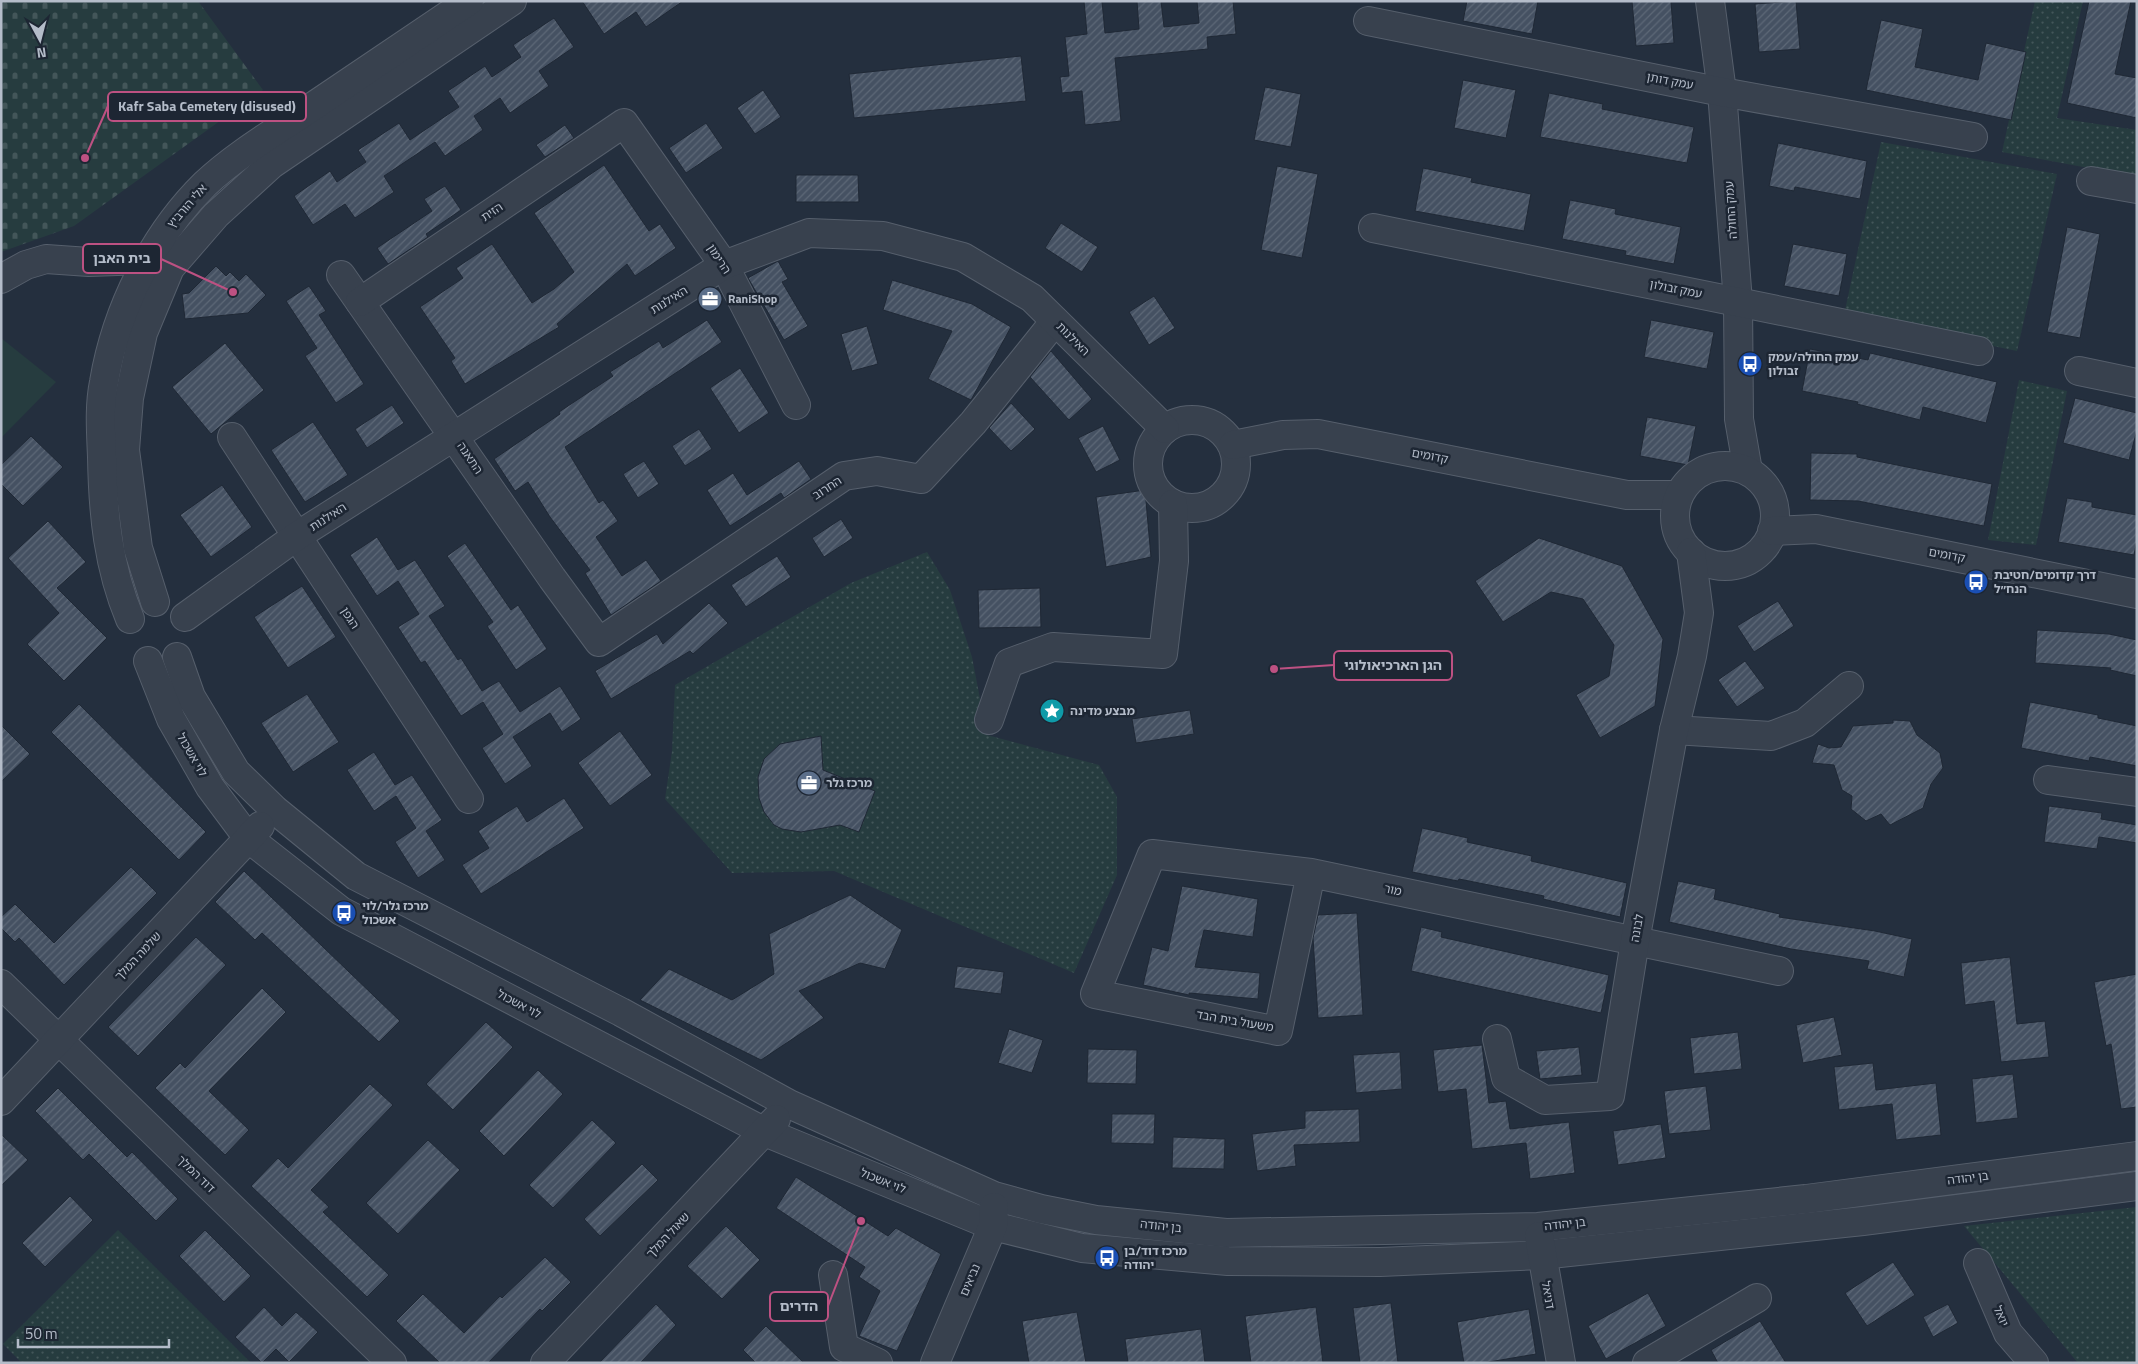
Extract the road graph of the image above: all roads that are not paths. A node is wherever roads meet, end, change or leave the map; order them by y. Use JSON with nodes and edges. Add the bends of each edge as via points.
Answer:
{"nodes":[{"id":1,"x":469,"y":1,"type":"edge"},
{"id":2,"x":512,"y":1,"type":"edge"},
{"id":3,"x":1710,"y":1,"type":"edge"},
{"id":4,"x":1368,"y":21,"type":"dead end"},
{"id":5,"x":1722,"y":92,"type":"junction"},
{"id":6,"x":624,"y":123,"type":"joint"},
{"id":7,"x":1972,"y":137,"type":"dead end"},
{"id":8,"x":2091,"y":181,"type":"dead end"},
{"id":9,"x":2137,"y":189,"type":"edge"},
{"id":10,"x":1373,"y":228,"type":"dead end"},
{"id":11,"x":146,"y":260,"type":"junction"},
{"id":12,"x":724,"y":265,"type":"junction"},
{"id":13,"x":341,"y":275,"type":"dead end"},
{"id":14,"x":1,"y":279,"type":"edge"},
{"id":15,"x":360,"y":302,"type":"junction"},
{"id":16,"x":1738,"y":302,"type":"junction"},
{"id":17,"x":1055,"y":321,"type":"junction"},
{"id":18,"x":1979,"y":351,"type":"dead end"},
{"id":19,"x":2078,"y":371,"type":"dead end"},
{"id":20,"x":2137,"y":382,"type":"edge"},
{"id":21,"x":796,"y":405,"type":"dead end"},
{"id":22,"x":1739,"y":419,"type":"junction"},
{"id":23,"x":1165,"y":429,"type":"junction"},
{"id":24,"x":454,"y":436,"type":"junction"},
{"id":25,"x":232,"y":438,"type":"dead end"},
{"id":26,"x":1233,"y":445,"type":"junction"},
{"id":27,"x":1720,"y":466,"type":"junction"},
{"id":28,"x":1748,"y":471,"type":"junction"},
{"id":29,"x":1627,"y":495,"type":"junction"},
{"id":30,"x":1679,"y":495,"type":"junction"},
{"id":31,"x":1173,"y":504,"type":"junction"},
{"id":32,"x":1773,"y":518,"type":"junction"},
{"id":33,"x":1675,"y":522,"type":"junction"},
{"id":34,"x":297,"y":536,"type":"junction"},
{"id":35,"x":1691,"y":552,"type":"junction"},
{"id":36,"x":1723,"y":565,"type":"junction"},
{"id":37,"x":2137,"y":594,"type":"edge"},
{"id":38,"x":154,"y":602,"type":"junction"},
{"id":39,"x":1699,"y":613,"type":"junction"},
{"id":40,"x":185,"y":617,"type":"junction"},
{"id":41,"x":130,"y":619,"type":"junction"},
{"id":42,"x":599,"y":642,"type":"joint"},
{"id":43,"x":176,"y":657,"type":"junction"},
{"id":44,"x":148,"y":661,"type":"junction"},
{"id":45,"x":1849,"y":686,"type":"dead end"},
{"id":46,"x":989,"y":720,"type":"dead end"},
{"id":47,"x":1674,"y":730,"type":"junction"},
{"id":48,"x":2048,"y":780,"type":"dead end"},
{"id":49,"x":2137,"y":792,"type":"edge"},
{"id":50,"x":469,"y":798,"type":"dead end"},
{"id":51,"x":275,"y":810,"type":"junction"},
{"id":52,"x":248,"y":838,"type":"junction"},
{"id":53,"x":1311,"y":873,"type":"junction"},
{"id":54,"x":1635,"y":941,"type":"junction"},
{"id":55,"x":1779,"y":971,"type":"dead end"},
{"id":56,"x":1,"y":984,"type":"edge"},
{"id":57,"x":1095,"y":994,"type":"joint"},
{"id":58,"x":1496,"y":1039,"type":"dead end"},
{"id":59,"x":58,"y":1040,"type":"junction"},
{"id":60,"x":1,"y":1101,"type":"edge"},
{"id":61,"x":789,"y":1104,"type":"junction"},
{"id":62,"x":765,"y":1132,"type":"junction"},
{"id":63,"x":2137,"y":1156,"type":"edge"},
{"id":64,"x":2137,"y":1186,"type":"edge"},
{"id":65,"x":994,"y":1196,"type":"junction"},
{"id":66,"x":993,"y":1226,"type":"junction"},
{"id":67,"x":1538,"y":1227,"type":"junction"},
{"id":68,"x":1541,"y":1255,"type":"junction"},
{"id":69,"x":1978,"y":1263,"type":"dead end"},
{"id":70,"x":833,"y":1275,"type":"dead end"},
{"id":71,"x":1757,"y":1298,"type":"dead end"},
{"id":72,"x":392,"y":1363,"type":"edge"},
{"id":73,"x":545,"y":1363,"type":"edge"},
{"id":74,"x":878,"y":1363,"type":"edge"},
{"id":75,"x":935,"y":1363,"type":"edge"},
{"id":76,"x":1561,"y":1363,"type":"edge"},
{"id":77,"x":1647,"y":1363,"type":"edge"},
{"id":78,"x":2034,"y":1363,"type":"edge"}],
"edges":[{"from":1,"to":11,"type":"street","name":"אלי הורביץ","via":[[250,149],[206,184],[174,220]]},
{"from":2,"to":38,"type":"street","via":[[272,164],[216,214],[170,268],[143,333],[129,398],[125,450],[138,548]]},
{"from":3,"to":5,"type":"street","name":"עמק החולה"},
{"from":4,"to":5,"type":"street","name":"עמק דותן"},
{"from":5,"to":7,"type":"street","name":"עמק דותן"},
{"from":5,"to":16,"type":"street","name":"עמק החולה"},
{"from":6,"to":12,"type":"street","name":"הרימון"},
{"from":6,"to":15,"type":"street","name":"הזית"},
{"from":8,"to":9,"type":"street"},
{"from":10,"to":16,"type":"street","name":"עמק זבולון"},
{"from":11,"to":14,"type":"street","via":[[89,262],[46,259],[26,265]]},
{"from":11,"to":41,"type":"street","name":"אלי הורביץ","via":[[120,321],[104,382],[100,420],[103,514],[111,564]]},
{"from":12,"to":17,"type":"street","name":"האילנות","via":[[809,233],[883,236],[963,257],[1032,298]]},
{"from":12,"to":21,"type":"street","name":"הרימון"},
{"from":12,"to":24,"type":"street","name":"האילנות"},
{"from":13,"to":15,"type":"street","name":"התאנה"},
{"from":15,"to":24,"type":"street","name":"התאנה"},
{"from":16,"to":18,"type":"street","name":"עמק זבולון"},
{"from":16,"to":22,"type":"street","name":"עמק החולה"},
{"from":17,"to":23,"type":"street","name":"האילנות"},
{"from":17,"to":42,"type":"street","name":"החרוב","via":[[972,423],[921,479],[877,471],[844,476]]},
{"from":19,"to":20,"type":"street"},
{"from":22,"to":27,"type":"street","name":"עמק החולה"},
{"from":22,"to":28,"type":"street","name":"עמק החולה"},
{"from":23,"to":26,"type":"street","via":[[1188,420],[1204,421],[1224,432]]},
{"from":23,"to":31,"type":"street","via":[[1152,447],[1148,469],[1152,484]]},
{"from":24,"to":34,"type":"street","name":"האילנות"},
{"from":24,"to":42,"type":"street","name":"התאנה"},
{"from":25,"to":34,"type":"street","name":"הגפן"},
{"from":26,"to":29,"type":"street","name":"קדומים","via":[[1283,435],[1318,434]]},
{"from":26,"to":31,"type":"street","via":[[1237,462],[1235,477],[1226,493],[1204,507],[1188,508]]},
{"from":27,"to":28,"type":"street"},
{"from":27,"to":30,"type":"street","via":[[1696,475]]},
{"from":28,"to":32,"type":"street","via":[[1768,491]]},
{"from":29,"to":30,"type":"street","name":"קדומים"},
{"from":29,"to":33,"type":"street","name":"קדומים"},
{"from":30,"to":33,"type":"street"},
{"from":31,"to":46,"type":"street","via":[[1174,561],[1163,654],[1053,647],[1009,663]]},
{"from":32,"to":36,"type":"street","via":[[1765,545],[1754,556],[1740,563]]},
{"from":32,"to":37,"type":"street","name":"קדומים"},
{"from":33,"to":35,"type":"street","via":[[1680,539]]},
{"from":34,"to":40,"type":"street","name":"האילנות"},
{"from":34,"to":50,"type":"street","name":"הגפן"},
{"from":35,"to":36,"type":"street","via":[[1712,564]]},
{"from":35,"to":39,"type":"street","name":"לבונה"},
{"from":36,"to":39,"type":"street","name":"לבונה"},
{"from":38,"to":40,"type":"street","via":[[172,604]]},
{"from":38,"to":41,"type":"street","via":[[145,604]]},
{"from":39,"to":47,"type":"street","name":"לבונה"},
{"from":40,"to":43,"type":"street","via":[[187,643]]},
{"from":41,"to":44,"type":"street","via":[[128,639],[139,656]]},
{"from":43,"to":44,"type":"street","via":[[158,663]]},
{"from":43,"to":51,"type":"street","via":[[190,697],[236,772]]},
{"from":44,"to":52,"type":"street","name":"לוי אשכול","via":[[171,719],[210,787]]},
{"from":45,"to":47,"type":"street","via":[[1805,723],[1771,736]]},
{"from":47,"to":54,"type":"street","name":"לבונה"},
{"from":48,"to":49,"type":"street"},
{"from":51,"to":52,"type":"street","name":"שלמה המלך"},
{"from":51,"to":61,"type":"street","via":[[356,876],[621,1012]]},
{"from":52,"to":59,"type":"street","name":"שלמה המלך"},
{"from":52,"to":62,"type":"street","name":"לוי אשכול","via":[[341,911]]},
{"from":53,"to":54,"type":"street","name":"מור"},
{"from":53,"to":57,"type":"street","name":"מור","via":[[1152,854]]},
{"from":53,"to":57,"type":"street","name":"משעול בית הבד","via":[[1278,1031]]},
{"from":54,"to":55,"type":"street","name":"מור"},
{"from":54,"to":58,"type":"street","name":"לבונה","via":[[1610,1096],[1545,1100],[1506,1078]]},
{"from":56,"to":59,"type":"street","name":"דוד המלך"},
{"from":59,"to":60,"type":"street","name":"שלמה המלך"},
{"from":59,"to":72,"type":"street","name":"דוד המלך"},
{"from":61,"to":62,"type":"street","name":"שאול המלך"},
{"from":61,"to":65,"type":"street"},
{"from":62,"to":66,"type":"street","name":"לוי אשכול"},
{"from":62,"to":73,"type":"street","name":"שאול המלך"},
{"from":63,"to":67,"type":"street","name":"בן יהודה","via":[[1806,1199]]},
{"from":64,"to":68,"type":"street","via":[[1863,1221]]},
{"from":65,"to":66,"type":"street","name":"נביאים"},
{"from":65,"to":67,"type":"street","name":"בן יהודה","via":[[1096,1220],[1226,1233]]},
{"from":66,"to":68,"type":"street","via":[[1082,1248],[1228,1261],[1380,1262]]},
{"from":66,"to":75,"type":"street","name":"נביאים"},
{"from":67,"to":68,"type":"street","name":"דניאל"},
{"from":68,"to":76,"type":"street","name":"דניאל"},
{"from":69,"to":78,"type":"street","name":"יואל","via":[[2008,1333]]},
{"from":70,"to":74,"type":"street","via":[[844,1347]]},
{"from":71,"to":77,"type":"street"}]}
